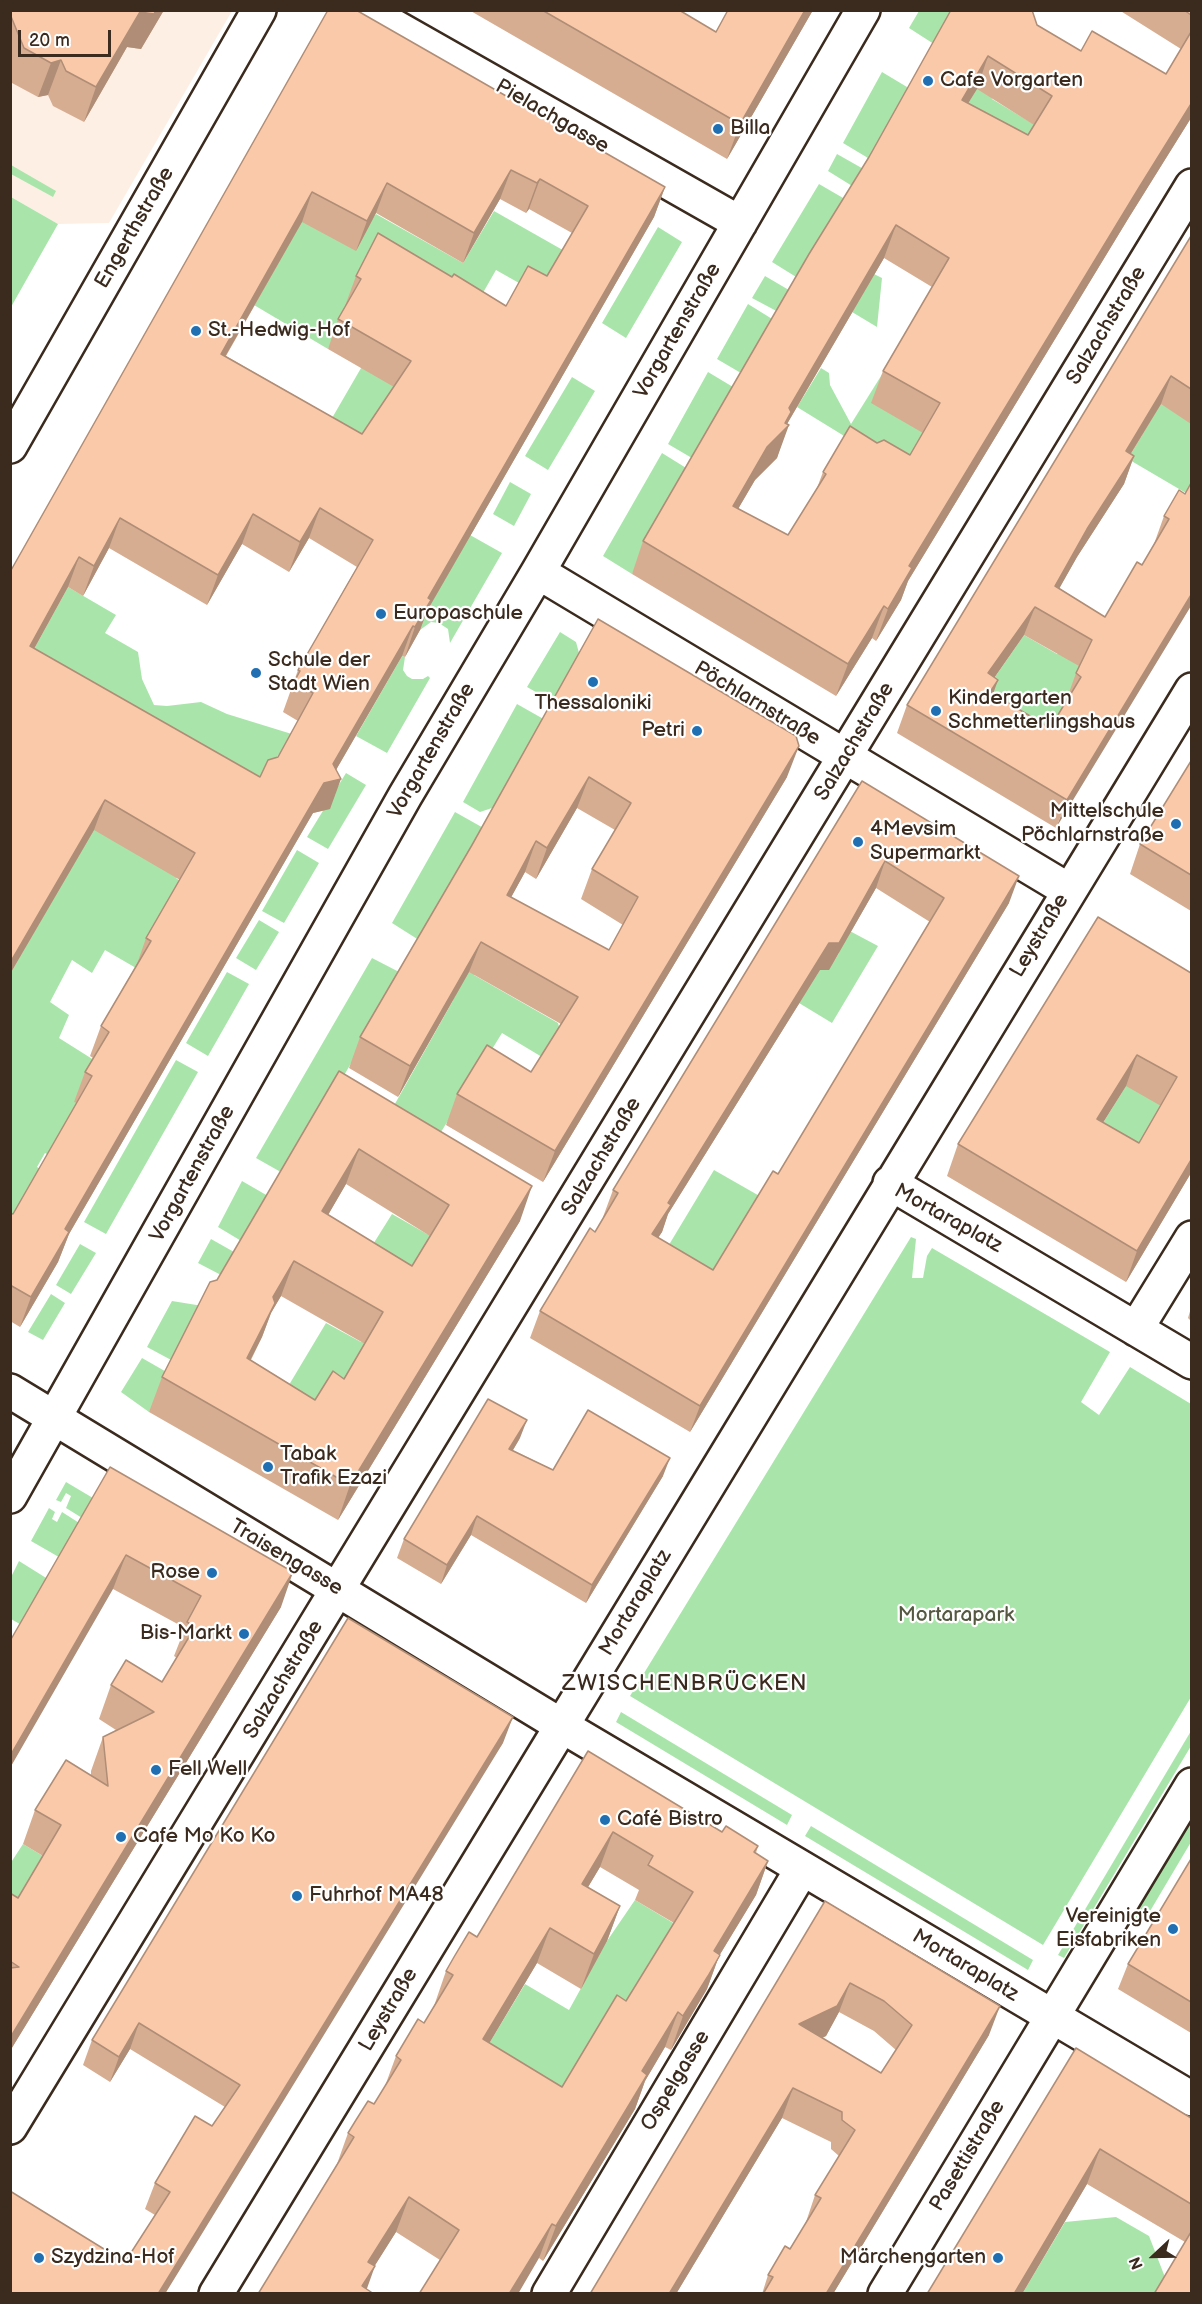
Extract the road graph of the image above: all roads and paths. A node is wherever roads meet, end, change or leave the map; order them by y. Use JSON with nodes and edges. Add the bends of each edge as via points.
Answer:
{"nodes":[{"id":1,"x":259,"y":10,"type":"edge"},
{"id":2,"x":365,"y":10,"type":"edge"},
{"id":3,"x":863,"y":10,"type":"edge"},
{"id":4,"x":1191,"y":186,"type":"edge"},
{"id":5,"x":740,"y":223,"type":"junction"},
{"id":6,"x":10,"y":446,"type":"edge"},
{"id":7,"x":538,"y":572,"type":"junction"},
{"id":8,"x":1191,"y":690,"type":"edge"},
{"id":9,"x":845,"y":757,"type":"junction"},
{"id":10,"x":1068,"y":890,"type":"junction"},
{"id":11,"x":890,"y":1183,"type":"junction"},
{"id":12,"x":1191,"y":1238,"type":"edge"},
{"id":13,"x":1136,"y":1329,"type":"junction"},
{"id":14,"x":1191,"y":1362,"type":"edge"},
{"id":15,"x":10,"y":1391,"type":"edge"},
{"id":16,"x":55,"y":1419,"type":"junction"},
{"id":17,"x":10,"y":1496,"type":"edge"},
{"id":18,"x":339,"y":1590,"type":"junction"},
{"id":19,"x":562,"y":1726,"type":"junction"},
{"id":20,"x":1191,"y":1785,"type":"edge"},
{"id":21,"x":802,"y":1869,"type":"junction"},
{"id":22,"x":1052,"y":2019,"type":"junction"},
{"id":23,"x":1191,"y":2099,"type":"edge"},
{"id":24,"x":10,"y":2127,"type":"edge"},
{"id":25,"x":216,"y":2294,"type":"edge"},
{"id":26,"x":549,"y":2294,"type":"edge"},
{"id":27,"x":885,"y":2294,"type":"edge"}],
"edges":[{"from":1,"to":6,"type":"street","name":"Engerthstraße"},
{"from":2,"to":5,"type":"street","name":"Pielachgasse"},
{"from":3,"to":5,"type":"street","name":"Vorgartenstraße"},
{"from":4,"to":9,"type":"street","name":"Salzachstraße"},
{"from":5,"to":7,"type":"street","name":"Vorgartenstraße"},
{"from":7,"to":9,"type":"street","name":"Pöchlarnstraße"},
{"from":7,"to":16,"type":"street","name":"Vorgartenstraße","via":[[405,796]]},
{"from":8,"to":10,"type":"street","name":"Leystraße"},
{"from":9,"to":10,"type":"street","name":"Pöchlarnstraße"},
{"from":9,"to":18,"type":"street","name":"Salzachstraße"},
{"from":10,"to":11,"type":"street","name":"Leystraße"},
{"from":11,"to":13,"type":"street","name":"Mortaraplatz"},
{"from":11,"to":19,"type":"street","name":"Mortaraplatz"},
{"from":12,"to":13,"type":"street"},
{"from":13,"to":14,"type":"street","name":"Mortaraplatz"},
{"from":15,"to":16,"type":"street","name":"Traisengasse"},
{"from":16,"to":17,"type":"street","name":"Vorgartenstraße"},
{"from":16,"to":18,"type":"street","name":"Traisengasse"},
{"from":18,"to":19,"type":"street","name":"Traisengasse"},
{"from":18,"to":24,"type":"street","name":"Salzachstraße"},
{"from":19,"to":21,"type":"street","name":"Mortaraplatz"},
{"from":19,"to":25,"type":"street","name":"Leystraße"},
{"from":20,"to":22,"type":"street"},
{"from":21,"to":22,"type":"street","name":"Mortaraplatz"},
{"from":21,"to":26,"type":"street","name":"Ospelgasse"},
{"from":22,"to":23,"type":"street"},
{"from":22,"to":27,"type":"street","name":"Pasettistraße"}]}
